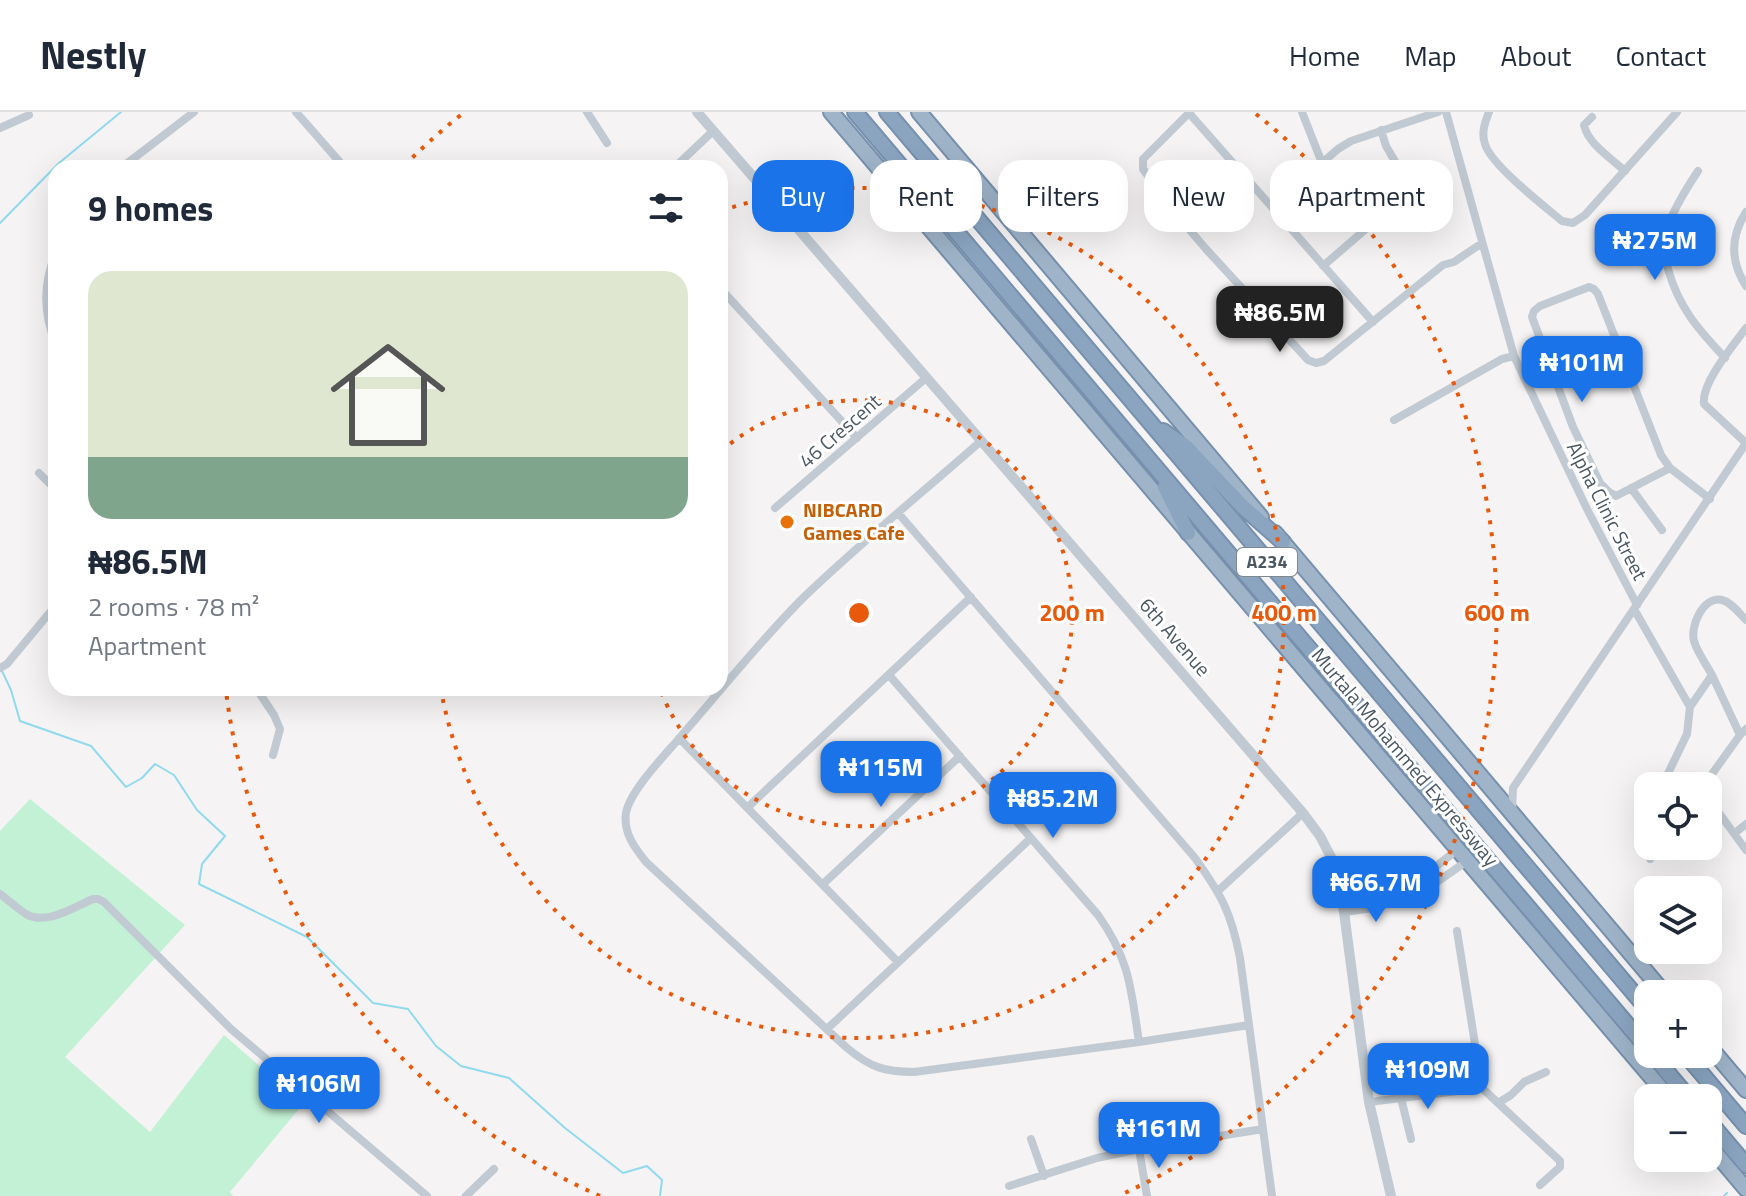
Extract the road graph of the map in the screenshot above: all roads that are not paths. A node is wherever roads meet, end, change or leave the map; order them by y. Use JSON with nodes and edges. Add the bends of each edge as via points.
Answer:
{"nodes":[{"id":1,"x":194,"y":112,"type":"edge"},
{"id":2,"x":296,"y":112,"type":"edge"},
{"id":3,"x":587,"y":112,"type":"edge"},
{"id":4,"x":697,"y":112,"type":"edge"},
{"id":5,"x":831,"y":112,"type":"edge"},
{"id":6,"x":855,"y":112,"type":"edge"},
{"id":7,"x":887,"y":112,"type":"edge"},
{"id":8,"x":919,"y":112,"type":"edge"},
{"id":9,"x":1302,"y":112,"type":"edge"},
{"id":10,"x":1438,"y":112,"type":"edge"},
{"id":11,"x":1446,"y":112,"type":"edge"},
{"id":12,"x":1489,"y":112,"type":"edge"},
{"id":13,"x":1677,"y":112,"type":"edge"},
{"id":14,"x":1190,"y":113,"type":"edge"},
{"id":15,"x":29,"y":115,"type":"dead end"},
{"id":16,"x":1592,"y":117,"type":"dead end"},
{"id":17,"x":0,"y":128,"type":"edge"},
{"id":18,"x":1381,"y":130,"type":"junction"},
{"id":19,"x":712,"y":132,"type":"junction"},
{"id":20,"x":607,"y":143,"type":"dead end"},
{"id":21,"x":131,"y":160,"type":"edge"},
{"id":22,"x":338,"y":160,"type":"edge"},
{"id":23,"x":682,"y":160,"type":"edge"},
{"id":24,"x":1321,"y":160,"type":"edge"},
{"id":25,"x":1325,"y":160,"type":"edge"},
{"id":26,"x":1625,"y":171,"type":"junction"},
{"id":27,"x":1698,"y":171,"type":"dead end"},
{"id":28,"x":1270,"y":206,"type":"edge"},
{"id":29,"x":1746,"y":212,"type":"edge"},
{"id":30,"x":1293,"y":232,"type":"edge"},
{"id":31,"x":1482,"y":243,"type":"junction"},
{"id":32,"x":1323,"y":266,"type":"junction"},
{"id":33,"x":48,"y":274,"type":"edge"},
{"id":34,"x":1746,"y":286,"type":"edge"},
{"id":35,"x":728,"y":297,"type":"edge"},
{"id":36,"x":48,"y":319,"type":"edge"},
{"id":37,"x":1373,"y":322,"type":"junction"},
{"id":38,"x":1746,"y":328,"type":"edge"},
{"id":39,"x":1514,"y":356,"type":"junction"},
{"id":40,"x":1725,"y":358,"type":"junction"},
{"id":41,"x":926,"y":378,"type":"junction"},
{"id":42,"x":1146,"y":419,"type":"junction"},
{"id":43,"x":1394,"y":420,"type":"dead end"},
{"id":44,"x":857,"y":438,"type":"junction"},
{"id":45,"x":981,"y":441,"type":"junction"},
{"id":46,"x":1746,"y":443,"type":"edge"},
{"id":47,"x":1154,"y":465,"type":"junction"},
{"id":48,"x":1670,"y":468,"type":"junction"},
{"id":49,"x":39,"y":473,"type":"dead end"},
{"id":50,"x":48,"y":482,"type":"edge"},
{"id":51,"x":1631,"y":488,"type":"junction"},
{"id":52,"x":1710,"y":499,"type":"junction"},
{"id":53,"x":775,"y":508,"type":"dead end"},
{"id":54,"x":899,"y":514,"type":"junction"},
{"id":55,"x":1662,"y":530,"type":"dead end"},
{"id":56,"x":1188,"y":533,"type":"junction"},
{"id":57,"x":1283,"y":542,"type":"junction"},
{"id":58,"x":971,"y":597,"type":"junction"},
{"id":59,"x":1636,"y":607,"type":"junction"},
{"id":60,"x":48,"y":614,"type":"edge"},
{"id":61,"x":1746,"y":620,"type":"edge"},
{"id":62,"x":3,"y":666,"type":"edge"},
{"id":63,"x":889,"y":675,"type":"junction"},
{"id":64,"x":1712,"y":675,"type":"junction"},
{"id":65,"x":728,"y":683,"type":"edge"},
{"id":66,"x":261,"y":696,"type":"edge"},
{"id":67,"x":716,"y":696,"type":"edge"},
{"id":68,"x":1690,"y":707,"type":"junction"},
{"id":69,"x":1743,"y":732,"type":"edge"},
{"id":70,"x":679,"y":738,"type":"junction"},
{"id":71,"x":273,"y":755,"type":"dead end"},
{"id":72,"x":960,"y":756,"type":"junction"},
{"id":73,"x":1669,"y":772,"type":"edge"},
{"id":74,"x":1714,"y":772,"type":"edge"},
{"id":75,"x":1513,"y":788,"type":"junction"},
{"id":76,"x":1491,"y":790,"type":"junction"},
{"id":77,"x":748,"y":807,"type":"junction"},
{"id":78,"x":1303,"y":813,"type":"junction"},
{"id":79,"x":1511,"y":814,"type":"junction"},
{"id":80,"x":1722,"y":816,"type":"edge"},
{"id":81,"x":1746,"y":824,"type":"edge"},
{"id":82,"x":1735,"y":833,"type":"junction"},
{"id":83,"x":1031,"y":838,"type":"junction"},
{"id":84,"x":1746,"y":850,"type":"edge"},
{"id":85,"x":1462,"y":856,"type":"junction"},
{"id":86,"x":823,"y":884,"type":"junction"},
{"id":87,"x":1219,"y":890,"type":"junction"},
{"id":88,"x":0,"y":894,"type":"edge"},
{"id":89,"x":1400,"y":900,"type":"junction"},
{"id":90,"x":1344,"y":912,"type":"junction"},
{"id":91,"x":1457,"y":931,"type":"dead end"},
{"id":92,"x":898,"y":962,"type":"junction"},
{"id":93,"x":1653,"y":980,"type":"edge"},
{"id":94,"x":1634,"y":994,"type":"edge"},
{"id":95,"x":1249,"y":1025,"type":"junction"},
{"id":96,"x":827,"y":1029,"type":"junction"},
{"id":97,"x":1634,"y":1033,"type":"edge"},
{"id":98,"x":1139,"y":1042,"type":"junction"},
{"id":99,"x":1722,"y":1062,"type":"edge"},
{"id":100,"x":1664,"y":1068,"type":"edge"},
{"id":101,"x":1697,"y":1068,"type":"edge"},
{"id":102,"x":1546,"y":1072,"type":"dead end"},
{"id":103,"x":1657,"y":1084,"type":"edge"},
{"id":104,"x":1677,"y":1084,"type":"edge"},
{"id":105,"x":1482,"y":1088,"type":"junction"},
{"id":106,"x":1746,"y":1090,"type":"edge"},
{"id":107,"x":1401,"y":1098,"type":"junction"},
{"id":108,"x":1369,"y":1102,"type":"junction"},
{"id":109,"x":1498,"y":1103,"type":"junction"},
{"id":110,"x":1746,"y":1126,"type":"edge"},
{"id":111,"x":1263,"y":1129,"type":"junction"},
{"id":112,"x":1722,"y":1137,"type":"edge"},
{"id":113,"x":1031,"y":1139,"type":"dead end"},
{"id":114,"x":1411,"y":1139,"type":"dead end"},
{"id":115,"x":1139,"y":1149,"type":"junction"},
{"id":116,"x":1722,"y":1161,"type":"edge"},
{"id":117,"x":1746,"y":1165,"type":"edge"},
{"id":118,"x":494,"y":1169,"type":"dead end"},
{"id":119,"x":1044,"y":1176,"type":"junction"},
{"id":120,"x":1540,"y":1185,"type":"dead end"},
{"id":121,"x":1009,"y":1186,"type":"dead end"},
{"id":122,"x":1746,"y":1189,"type":"edge"},
{"id":123,"x":427,"y":1196,"type":"edge"},
{"id":124,"x":466,"y":1196,"type":"edge"},
{"id":125,"x":1147,"y":1196,"type":"edge"},
{"id":126,"x":1272,"y":1196,"type":"edge"},
{"id":127,"x":1391,"y":1196,"type":"edge"}],
"edges":[{"from":1,"to":21,"type":"street"},
{"from":2,"to":22,"type":"street"},
{"from":3,"to":20,"type":"street"},
{"from":4,"to":19,"type":"street","name":"6th Avenue"},
{"from":5,"to":56,"type":"highway","name":"Murtala Mohammed Expressway"},
{"from":6,"to":47,"type":"highway","name":"Murtala Mohammed Expressway","number":"A234"},
{"from":7,"to":42,"type":"highway","name":"Murtala Mohammed Expressway","number":"A234"},
{"from":8,"to":57,"type":"highway"},
{"from":9,"to":24,"type":"street"},
{"from":10,"to":18,"type":"street"},
{"from":11,"to":31,"type":"street","name":"Alpha Clinic Street"},
{"from":12,"to":26,"type":"street","via":[[1483,132],[1496,162],[1562,221],[1573,223],[1585,215]]},
{"from":13,"to":26,"type":"street"},
{"from":14,"to":28,"type":"street"},
{"from":14,"to":37,"type":"street","via":[[1143,159],[1143,169],[1206,249],[1308,360],[1324,361]]},
{"from":15,"to":17,"type":"street"},
{"from":16,"to":26,"type":"street","via":[[1584,125],[1586,133]]},
{"from":18,"to":25,"type":"street","via":[[1351,141]]},
{"from":18,"to":32,"type":"street","via":[[1407,189]]},
{"from":19,"to":23,"type":"street"},
{"from":19,"to":41,"type":"street","name":"6th Avenue"},
{"from":27,"to":40,"type":"street","via":[[1666,233],[1665,258],[1683,308]]},
{"from":29,"to":34,"type":"street","via":[[1733,243]]},
{"from":30,"to":32,"type":"street"},
{"from":31,"to":37,"type":"street","via":[[1443,265]]},
{"from":31,"to":39,"type":"street","name":"Alpha Clinic Street"},
{"from":32,"to":37,"type":"street"},
{"from":33,"to":36,"type":"street"},
{"from":35,"to":44,"type":"street"},
{"from":38,"to":40,"type":"street"},
{"from":39,"to":43,"type":"street"},
{"from":39,"to":59,"type":"street","name":"Alpha Clinic Street"},
{"from":40,"to":46,"type":"street","via":[[1704,404]]},
{"from":41,"to":44,"type":"street","name":"46 Crescent"},
{"from":41,"to":45,"type":"street","name":"6th Avenue"},
{"from":42,"to":57,"type":"highway","via":[[1186,447]]},
{"from":42,"to":94,"type":"highway","name":"Murtala Mohammed Expressway","number":"A234"},
{"from":44,"to":53,"type":"street","name":"46 Crescent"},
{"from":45,"to":54,"type":"street"},
{"from":45,"to":78,"type":"street","name":"6th Avenue"},
{"from":46,"to":52,"type":"street"},
{"from":47,"to":56,"type":"highway"},
{"from":47,"to":97,"type":"highway","name":"Murtala Mohammed Expressway","number":"A234"},
{"from":48,"to":51,"type":"street"},
{"from":48,"to":51,"type":"street","via":[[1594,289],[1540,306],[1532,317],[1600,483],[1616,496]]},
{"from":48,"to":52,"type":"street"},
{"from":49,"to":50,"type":"street"},
{"from":51,"to":55,"type":"street"},
{"from":52,"to":59,"type":"street"},
{"from":54,"to":58,"type":"street"},
{"from":54,"to":65,"type":"street","via":[[803,598]]},
{"from":56,"to":85,"type":"highway","name":"Murtala Mohammed Expressway"},
{"from":57,"to":76,"type":"highway"},
{"from":58,"to":63,"type":"street"},
{"from":58,"to":87,"type":"street"},
{"from":59,"to":68,"type":"street","name":"Alpha Clinic Street"},
{"from":59,"to":75,"type":"street"},
{"from":60,"to":62,"type":"street"},
{"from":61,"to":64,"type":"street","via":[[1719,599],[1695,620],[1694,642]]},
{"from":63,"to":72,"type":"street"},
{"from":63,"to":77,"type":"street"},
{"from":64,"to":68,"type":"street"},
{"from":64,"to":69,"type":"street"},
{"from":66,"to":71,"type":"street","via":[[280,729]]},
{"from":67,"to":70,"type":"street"},
{"from":68,"to":73,"type":"street","via":[[1687,734]]},
{"from":69,"to":74,"type":"street"},
{"from":70,"to":77,"type":"street"},
{"from":70,"to":96,"type":"street","via":[[630,801],[626,814],[632,845]]},
{"from":72,"to":83,"type":"street"},
{"from":72,"to":86,"type":"street"},
{"from":75,"to":76,"type":"street"},
{"from":75,"to":79,"type":"street"},
{"from":76,"to":79,"type":"highway"},
{"from":77,"to":86,"type":"street"},
{"from":78,"to":87,"type":"street"},
{"from":78,"to":90,"type":"street","name":"6th Avenue","via":[[1333,861]]},
{"from":79,"to":93,"type":"highway"},
{"from":80,"to":82,"type":"street"},
{"from":81,"to":82,"type":"street"},
{"from":82,"to":84,"type":"street"},
{"from":83,"to":92,"type":"street"},
{"from":83,"to":98,"type":"street","via":[[1112,935],[1129,975]]},
{"from":85,"to":89,"type":"street","via":[[1407,889]]},
{"from":85,"to":89,"type":"street","via":[[1413,899]]},
{"from":85,"to":103,"type":"highway","name":"Murtala Mohammed Expressway"},
{"from":86,"to":92,"type":"street"},
{"from":87,"to":95,"type":"street","via":[[1234,928]]},
{"from":88,"to":123,"type":"street","via":[[26,914],[41,918],[93,899],[104,902],[231,1029]]},
{"from":89,"to":90,"type":"street"},
{"from":90,"to":108,"type":"street","name":"6th Avenue"},
{"from":91,"to":105,"type":"street"},
{"from":92,"to":96,"type":"street"},
{"from":95,"to":98,"type":"street"},
{"from":95,"to":111,"type":"street"},
{"from":96,"to":98,"type":"street","via":[[864,1062],[897,1072]]},
{"from":99,"to":106,"type":"highway"},
{"from":100,"to":104,"type":"highway","name":"Murtala Mohammed Expressway","number":"A234"},
{"from":101,"to":110,"type":"highway"},
{"from":102,"to":109,"type":"street"},
{"from":105,"to":107,"type":"street"},
{"from":105,"to":109,"type":"street"},
{"from":107,"to":108,"type":"street"},
{"from":107,"to":114,"type":"street"},
{"from":108,"to":127,"type":"street","name":"6th Avenue"},
{"from":109,"to":120,"type":"street","via":[[1560,1161]]},
{"from":111,"to":115,"type":"street"},
{"from":111,"to":126,"type":"street"},
{"from":112,"to":117,"type":"highway"},
{"from":113,"to":119,"type":"street"},
{"from":115,"to":119,"type":"street"},
{"from":115,"to":125,"type":"street"},
{"from":116,"to":122,"type":"highway"},
{"from":118,"to":124,"type":"street"},
{"from":119,"to":121,"type":"street"}]}
